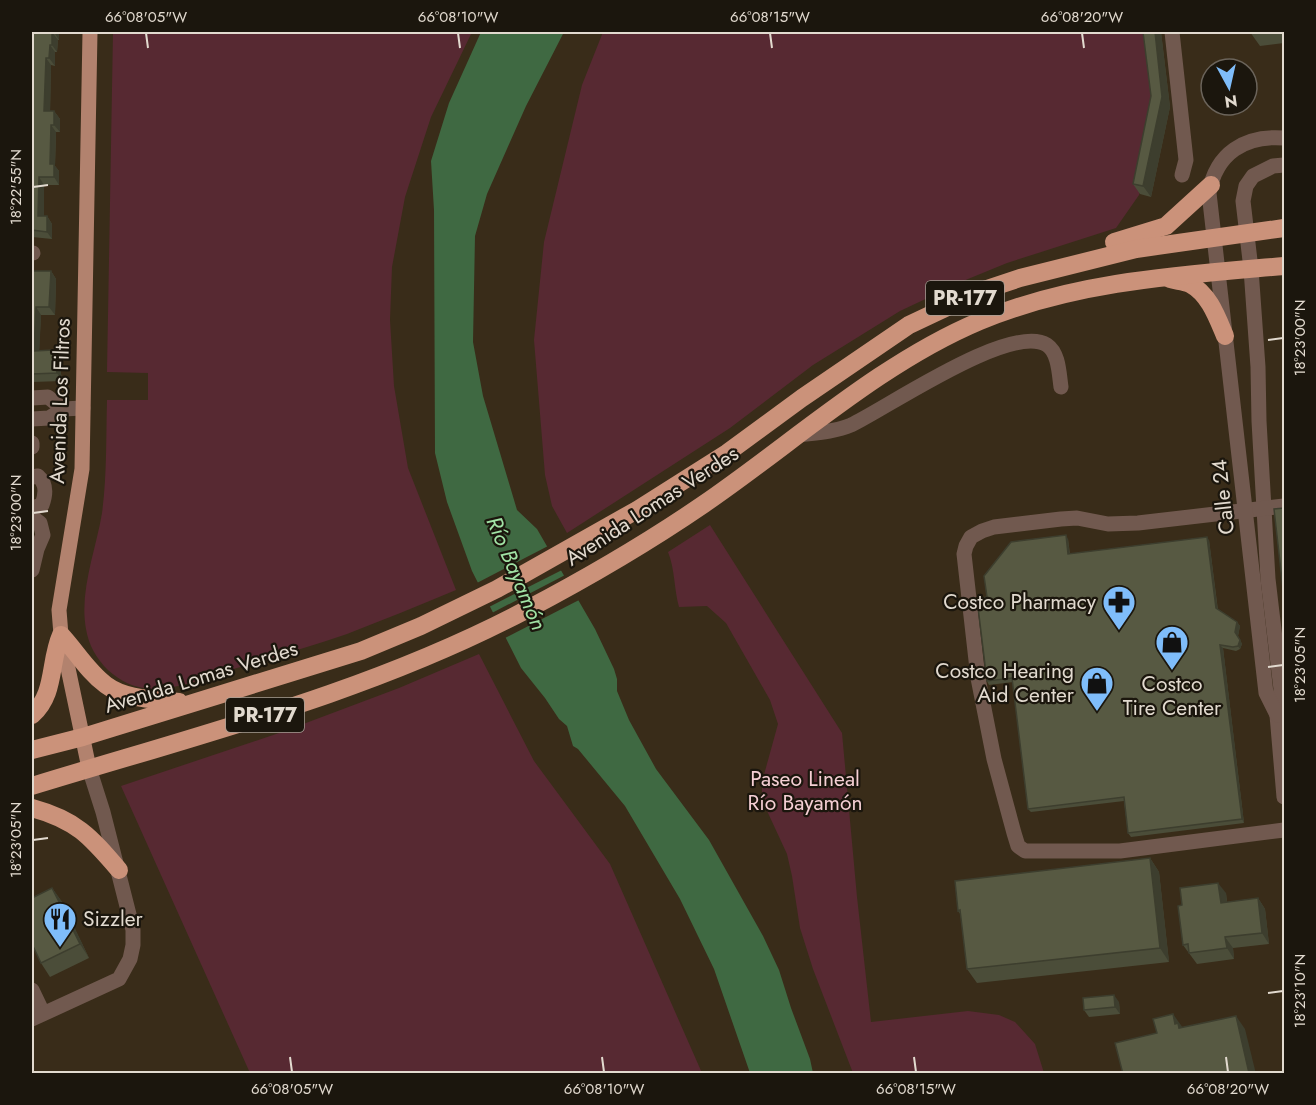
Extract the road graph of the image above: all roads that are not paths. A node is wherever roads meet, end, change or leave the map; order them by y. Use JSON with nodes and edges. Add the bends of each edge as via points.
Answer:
{"nodes":[{"id":1,"x":90,"y":32,"type":"edge"},
{"id":2,"x":1172,"y":32,"type":"edge"},
{"id":3,"x":1284,"y":138,"type":"edge"},
{"id":4,"x":1284,"y":165,"type":"edge"},
{"id":5,"x":1182,"y":175,"type":"dead end"},
{"id":6,"x":1211,"y":185,"type":"junction"},
{"id":7,"x":1284,"y":228,"type":"edge"},
{"id":8,"x":1246,"y":233,"type":"junction"},
{"id":9,"x":1214,"y":238,"type":"junction"},
{"id":10,"x":1082,"y":262,"type":"junction"},
{"id":11,"x":1284,"y":266,"type":"edge"},
{"id":12,"x":1251,"y":269,"type":"junction"},
{"id":13,"x":1218,"y":272,"type":"junction"},
{"id":14,"x":1163,"y":277,"type":"junction"},
{"id":15,"x":1226,"y":336,"type":"junction"},
{"id":16,"x":1061,"y":387,"type":"dead end"},
{"id":17,"x":32,"y":398,"type":"edge"},
{"id":18,"x":83,"y":408,"type":"junction"},
{"id":19,"x":63,"y":409,"type":"junction"},
{"id":20,"x":32,"y":418,"type":"edge"},
{"id":21,"x":797,"y":435,"type":"junction"},
{"id":22,"x":32,"y":477,"type":"edge"},
{"id":23,"x":1284,"y":506,"type":"edge"},
{"id":24,"x":32,"y":508,"type":"edge"},
{"id":25,"x":1264,"y":508,"type":"junction"},
{"id":26,"x":1245,"y":511,"type":"junction"},
{"id":27,"x":32,"y":517,"type":"edge"},
{"id":28,"x":32,"y":570,"type":"edge"},
{"id":29,"x":61,"y":635,"type":"junction"},
{"id":30,"x":1277,"y":697,"type":"edge"},
{"id":31,"x":193,"y":703,"type":"junction"},
{"id":32,"x":32,"y":715,"type":"edge"},
{"id":33,"x":83,"y":737,"type":"junction"},
{"id":34,"x":32,"y":750,"type":"edge"},
{"id":35,"x":89,"y":768,"type":"junction"},
{"id":36,"x":32,"y":786,"type":"edge"},
{"id":37,"x":1284,"y":798,"type":"edge"},
{"id":38,"x":32,"y":808,"type":"edge"},
{"id":39,"x":1284,"y":830,"type":"edge"},
{"id":40,"x":118,"y":870,"type":"junction"},
{"id":41,"x":32,"y":990,"type":"edge"},
{"id":42,"x":37,"y":1016,"type":"edge"}],
"edges":[{"from":1,"to":18,"type":"main road","name":"Avenida Los Filtros"},
{"from":2,"to":5,"type":"street","via":[[1186,160]]},
{"from":3,"to":6,"type":"street","via":[[1268,136],[1242,145],[1218,165]]},
{"from":4,"to":8,"type":"street","name":"Calle 24","via":[[1261,171],[1246,186]]},
{"from":6,"to":9,"type":"street","name":"Calle 24"},
{"from":6,"to":10,"type":"highway","via":[[1166,226],[1109,243],[1095,249]]},
{"from":7,"to":8,"type":"highway","name":"Avenida Lomas Verdes","number":"PR-177"},
{"from":8,"to":9,"type":"highway","name":"Avenida Lomas Verdes","number":"PR-177"},
{"from":8,"to":12,"type":"street","name":"Calle 24"},
{"from":9,"to":10,"type":"highway","name":"Avenida Lomas Verdes","number":"PR-177","via":[[1136,249]]},
{"from":9,"to":13,"type":"street","name":"Calle 24"},
{"from":10,"to":31,"type":"highway","name":"Avenida Lomas Verdes","number":"PR-177","via":[[981,291],[909,325],[727,453],[637,510],[536,568],[421,626],[361,651]]},
{"from":11,"to":12,"type":"highway","name":"Avenida Lomas Verdes","number":"PR-177"},
{"from":12,"to":13,"type":"highway","name":"Avenida Lomas Verdes","number":"PR-177"},
{"from":12,"to":25,"type":"street","name":"Calle 24"},
{"from":13,"to":14,"type":"highway","name":"Avenida Lomas Verdes","number":"PR-177"},
{"from":13,"to":15,"type":"street","name":"Calle 24"},
{"from":14,"to":15,"type":"highway","via":[[1189,284],[1206,297]]},
{"from":14,"to":21,"type":"highway","name":"Avenida Lomas Verdes","number":"PR-177","via":[[1078,291],[979,321],[899,363]]},
{"from":15,"to":26,"type":"street","name":"Calle 24"},
{"from":16,"to":21,"type":"street","via":[[1056,357],[1050,348],[1036,341],[1019,342],[936,376],[851,425]]},
{"from":17,"to":19,"type":"street","via":[[48,397]]},
{"from":18,"to":19,"type":"street"},
{"from":18,"to":29,"type":"main road","name":"Avenida Los Filtros","via":[[82,469],[59,610]]},
{"from":19,"to":20,"type":"street","via":[[49,418]]},
{"from":21,"to":35,"type":"highway","name":"Avenida Lomas Verdes","number":"PR-177","via":[[705,503],[621,557],[525,611],[438,653],[300,705]]},
{"from":22,"to":24,"type":"street","via":[[44,481],[45,495],[42,505]]},
{"from":23,"to":25,"type":"street"},
{"from":25,"to":26,"type":"street"},
{"from":25,"to":30,"type":"street","name":"Calle 24","via":[[1281,689]]},
{"from":26,"to":30,"type":"street","name":"Calle 24","via":[[1266,693]]},
{"from":26,"to":39,"type":"street","via":[[1131,523],[1061,519],[994,526],[971,537],[964,554],[978,678],[1008,815],[1018,846],[1025,851],[1120,851]]},
{"from":27,"to":28,"type":"street","via":[[40,523],[43,535]]},
{"from":29,"to":31,"type":"highway","via":[[113,690],[157,701]]},
{"from":29,"to":32,"type":"highway","via":[[46,697]]},
{"from":29,"to":33,"type":"main road","name":"Avenida Los Filtros"},
{"from":30,"to":37,"type":"street","name":"Calle 24"},
{"from":31,"to":33,"type":"highway","name":"Avenida Lomas Verdes","number":"PR-177"},
{"from":33,"to":34,"type":"highway","name":"Avenida Lomas Verdes","number":"PR-177"},
{"from":33,"to":35,"type":"main road","name":"Avenida Los Filtros"},
{"from":35,"to":36,"type":"highway","name":"Avenida Lomas Verdes","number":"PR-177"},
{"from":35,"to":40,"type":"street"},
{"from":38,"to":40,"type":"highway","via":[[75,825]]},
{"from":40,"to":42,"type":"street","via":[[133,930],[125,970],[119,979]]},
{"from":41,"to":42,"type":"street"}]}
